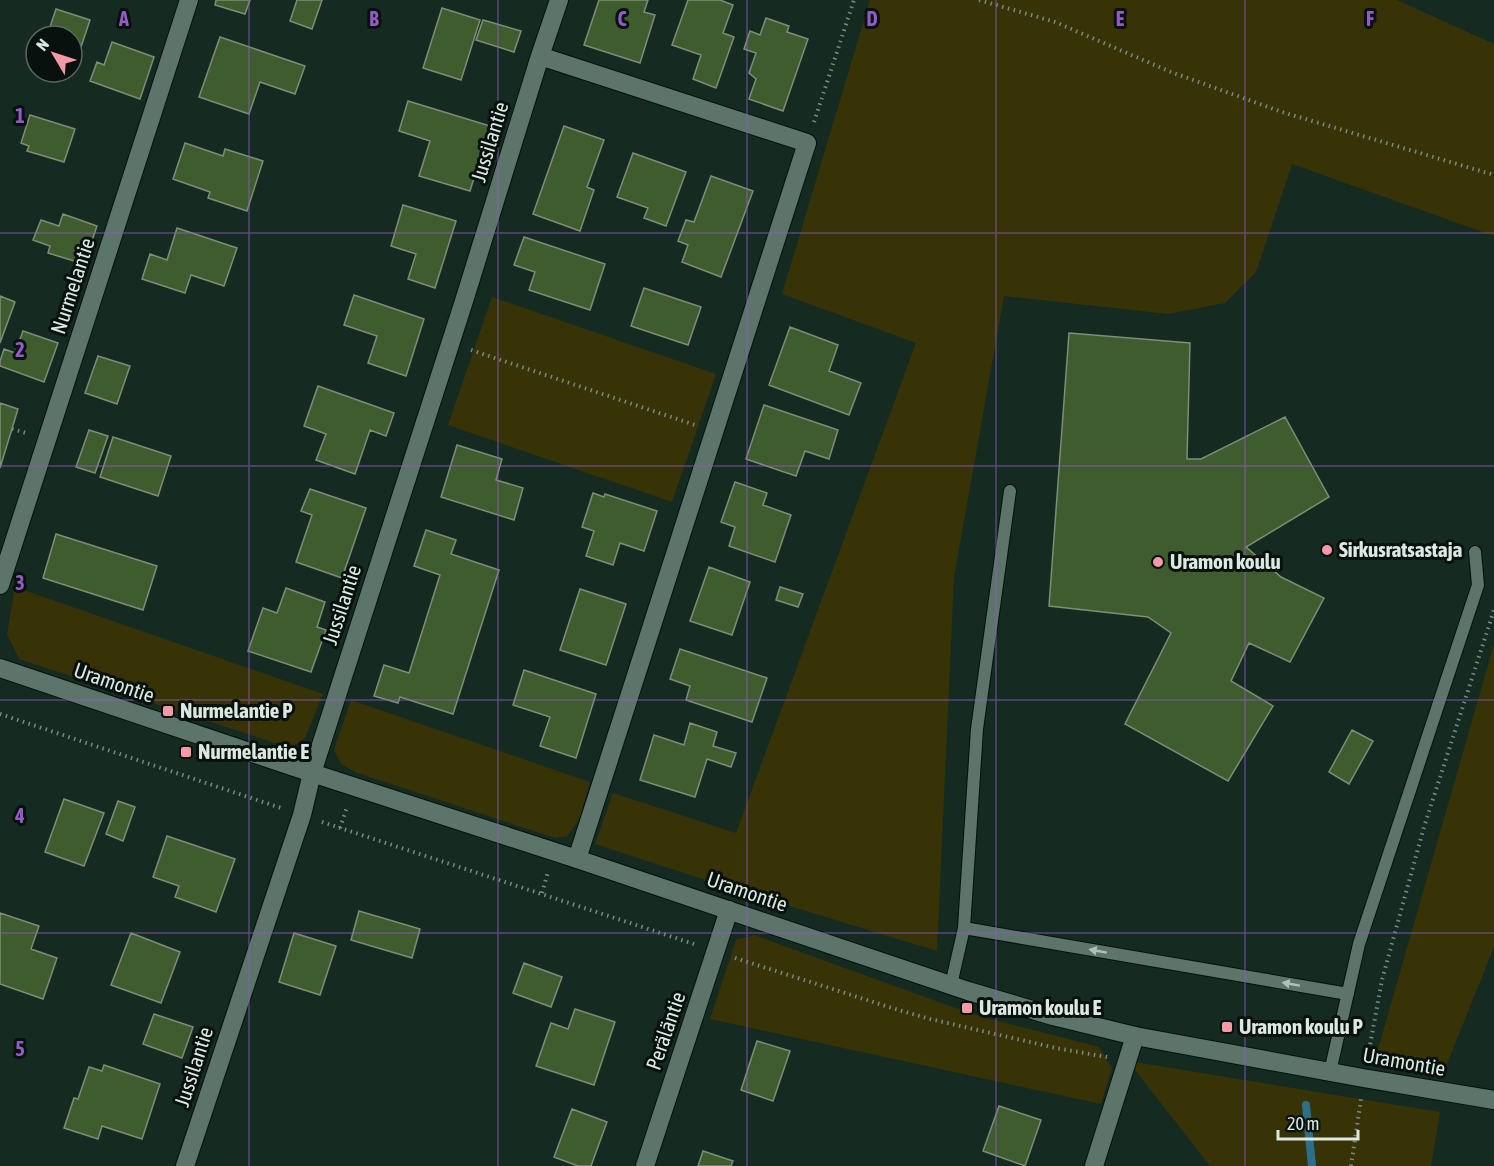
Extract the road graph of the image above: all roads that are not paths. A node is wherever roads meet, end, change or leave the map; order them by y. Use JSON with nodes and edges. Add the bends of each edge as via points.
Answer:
{"nodes":[{"id":1,"x":189,"y":0,"type":"edge"},
{"id":2,"x":559,"y":0,"type":"edge"},
{"id":3,"x":540,"y":56,"type":"junction"},
{"id":4,"x":1010,"y":491,"type":"dead end"},
{"id":5,"x":1475,"y":552,"type":"dead end"},
{"id":6,"x":0,"y":585,"type":"edge"},
{"id":7,"x":0,"y":668,"type":"edge"},
{"id":8,"x":312,"y":772,"type":"junction"},
{"id":9,"x":577,"y":859,"type":"junction"},
{"id":10,"x":729,"y":910,"type":"junction"},
{"id":11,"x":964,"y":928,"type":"junction"},
{"id":12,"x":951,"y":985,"type":"junction"},
{"id":13,"x":1348,"y":994,"type":"junction"},
{"id":14,"x":1135,"y":1036,"type":"junction"},
{"id":15,"x":1330,"y":1072,"type":"junction"},
{"id":16,"x":1494,"y":1100,"type":"edge"},
{"id":17,"x":185,"y":1166,"type":"edge"},
{"id":18,"x":645,"y":1166,"type":"edge"},
{"id":19,"x":1094,"y":1166,"type":"edge"}],
"edges":[{"from":1,"to":6,"type":"street","name":"Nurmelantie"},
{"from":2,"to":3,"type":"street","name":"Jussilantie"},
{"from":3,"to":8,"type":"street","name":"Jussilantie"},
{"from":3,"to":9,"type":"street","via":[[807,143]]},
{"from":4,"to":11,"type":"lane","via":[[977,729]]},
{"from":5,"to":13,"type":"lane","via":[[1478,585],[1359,944]]},
{"from":7,"to":8,"type":"street","name":"Uramontie"},
{"from":8,"to":9,"type":"street","name":"Uramontie"},
{"from":8,"to":17,"type":"street","name":"Jussilantie","via":[[302,815]]},
{"from":9,"to":10,"type":"street","name":"Uramontie"},
{"from":10,"to":12,"type":"street","name":"Uramontie"},
{"from":10,"to":18,"type":"street","name":"Peräläntie"},
{"from":11,"to":12,"type":"lane"},
{"from":13,"to":11,"type":"lane","one_way":true},
{"from":12,"to":14,"type":"street","name":"Uramontie"},
{"from":13,"to":15,"type":"lane"},
{"from":14,"to":15,"type":"street","name":"Uramontie"},
{"from":14,"to":19,"type":"street"},
{"from":15,"to":16,"type":"street","name":"Uramontie"}]}
